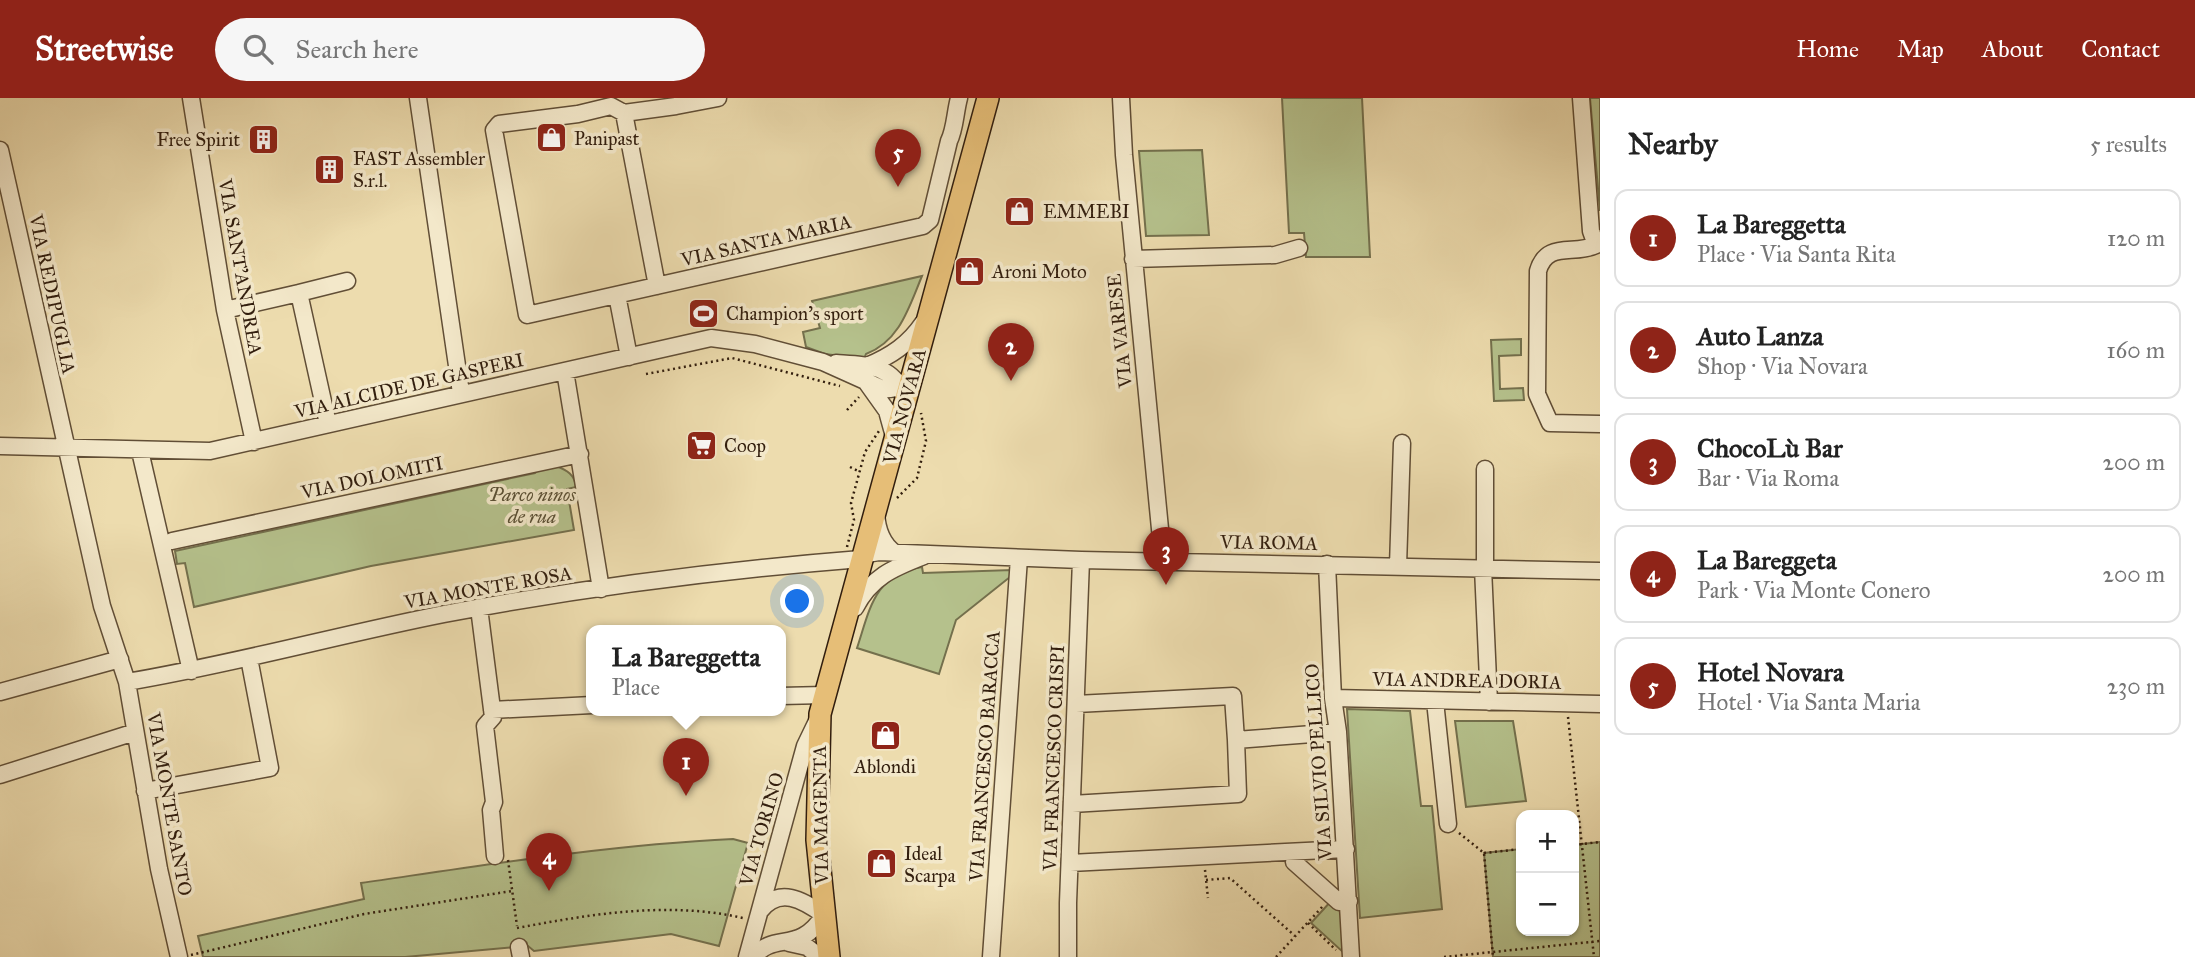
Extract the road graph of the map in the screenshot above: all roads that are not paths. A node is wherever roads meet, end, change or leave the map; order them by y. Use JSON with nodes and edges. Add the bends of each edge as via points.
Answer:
{"nodes":[{"id":1,"x":191,"y":98,"type":"edge"},
{"id":2,"x":418,"y":98,"type":"edge"},
{"id":3,"x":718,"y":98,"type":"edge"},
{"id":4,"x":959,"y":98,"type":"edge"},
{"id":5,"x":988,"y":98,"type":"edge"},
{"id":6,"x":1121,"y":98,"type":"edge"},
{"id":7,"x":1581,"y":98,"type":"edge"},
{"id":8,"x":624,"y":113,"type":"junction"},
{"id":9,"x":954,"y":131,"type":"junction"},
{"id":10,"x":976,"y":143,"type":"junction"},
{"id":11,"x":0,"y":150,"type":"edge"},
{"id":12,"x":1598,"y":247,"type":"edge"},
{"id":13,"x":1299,"y":248,"type":"dead end"},
{"id":14,"x":1133,"y":259,"type":"junction"},
{"id":15,"x":348,"y":281,"type":"dead end"},
{"id":16,"x":657,"y":286,"type":"junction"},
{"id":17,"x":299,"y":293,"type":"junction"},
{"id":18,"x":617,"y":295,"type":"junction"},
{"id":19,"x":225,"y":310,"type":"junction"},
{"id":20,"x":929,"y":315,"type":"junction"},
{"id":21,"x":629,"y":357,"type":"junction"},
{"id":22,"x":565,"y":371,"type":"junction"},
{"id":23,"x":866,"y":374,"type":"junction"},
{"id":24,"x":906,"y":388,"type":"junction"},
{"id":25,"x":460,"y":393,"type":"junction"},
{"id":26,"x":328,"y":424,"type":"junction"},
{"id":27,"x":1600,"y":424,"type":"edge"},
{"id":28,"x":887,"y":434,"type":"junction"},
{"id":29,"x":254,"y":442,"type":"junction"},
{"id":30,"x":1402,"y":443,"type":"dead end"},
{"id":31,"x":0,"y":446,"type":"edge"},
{"id":32,"x":66,"y":447,"type":"junction"},
{"id":33,"x":140,"y":451,"type":"junction"},
{"id":34,"x":580,"y":454,"type":"junction"},
{"id":35,"x":1485,"y":469,"type":"dead end"},
{"id":36,"x":875,"y":508,"type":"junction"},
{"id":37,"x":172,"y":541,"type":"dead end"},
{"id":38,"x":854,"y":550,"type":"junction"},
{"id":39,"x":900,"y":558,"type":"junction"},
{"id":40,"x":1018,"y":558,"type":"junction"},
{"id":41,"x":1081,"y":560,"type":"junction"},
{"id":42,"x":1163,"y":560,"type":"junction"},
{"id":43,"x":1327,"y":564,"type":"junction"},
{"id":44,"x":1398,"y":566,"type":"junction"},
{"id":45,"x":1484,"y":568,"type":"junction"},
{"id":46,"x":1600,"y":571,"type":"edge"},
{"id":47,"x":601,"y":589,"type":"junction"},
{"id":48,"x":479,"y":608,"type":"junction"},
{"id":49,"x":842,"y":632,"type":"junction"},
{"id":50,"x":120,"y":659,"type":"junction"},
{"id":51,"x":249,"y":659,"type":"junction"},
{"id":52,"x":191,"y":671,"type":"junction"},
{"id":53,"x":127,"y":682,"type":"junction"},
{"id":54,"x":0,"y":692,"type":"edge"},
{"id":55,"x":786,"y":697,"type":"edge"},
{"id":56,"x":1333,"y":698,"type":"junction"},
{"id":57,"x":1435,"y":701,"type":"junction"},
{"id":58,"x":1489,"y":702,"type":"junction"},
{"id":59,"x":823,"y":704,"type":"junction"},
{"id":60,"x":1076,"y":704,"type":"junction"},
{"id":61,"x":1600,"y":704,"type":"edge"},
{"id":62,"x":586,"y":705,"type":"edge"},
{"id":63,"x":492,"y":710,"type":"junction"},
{"id":64,"x":135,"y":732,"type":"junction"},
{"id":65,"x":1338,"y":732,"type":"junction"},
{"id":66,"x":1236,"y":740,"type":"junction"},
{"id":67,"x":0,"y":775,"type":"edge"},
{"id":68,"x":145,"y":791,"type":"junction"},
{"id":69,"x":1072,"y":804,"type":"junction"},
{"id":70,"x":1448,"y":824,"type":"road end"},
{"id":71,"x":1346,"y":849,"type":"junction"},
{"id":72,"x":495,"y":856,"type":"road end"},
{"id":73,"x":1294,"y":862,"type":"dead end"},
{"id":74,"x":1070,"y":863,"type":"junction"},
{"id":75,"x":1349,"y":901,"type":"junction"},
{"id":76,"x":824,"y":915,"type":"junction"},
{"id":77,"x":754,"y":916,"type":"junction"},
{"id":78,"x":784,"y":943,"type":"junction"},
{"id":79,"x":180,"y":957,"type":"edge"},
{"id":80,"x":747,"y":957,"type":"edge"},
{"id":81,"x":754,"y":957,"type":"edge"},
{"id":82,"x":820,"y":957,"type":"edge"},
{"id":83,"x":829,"y":957,"type":"edge"},
{"id":84,"x":992,"y":957,"type":"edge"},
{"id":85,"x":1068,"y":957,"type":"edge"},
{"id":86,"x":1344,"y":957,"type":"edge"},
{"id":87,"x":1352,"y":957,"type":"edge"}],
"edges":[{"from":1,"to":19,"type":"street","name":"VIA SANT'ANDREA"},
{"from":2,"to":25,"type":"street"},
{"from":3,"to":8,"type":"street"},
{"from":4,"to":9,"type":"street"},
{"from":5,"to":10,"type":"main road","name":"VIA NOVARA"},
{"from":6,"to":14,"type":"street","name":"VIA VARESE"},
{"from":7,"to":12,"type":"street","via":[[1591,231]]},
{"from":8,"to":16,"type":"street"},
{"from":8,"to":18,"type":"street","name":"VIA SANTA MARIA","via":[[611,106],[499,124],[494,130],[527,314]]},
{"from":9,"to":10,"type":"street","via":[[963,140]]},
{"from":9,"to":16,"type":"street","name":"VIA SANTA MARIA","via":[[930,220],[923,226]]},
{"from":10,"to":20,"type":"main road","name":"VIA NOVARA"},
{"from":11,"to":32,"type":"street","name":"VIA REDIPUGLIA"},
{"from":12,"to":27,"type":"street","via":[[1551,252],[1541,262],[1537,385],[1550,423]]},
{"from":13,"to":14,"type":"street","via":[[1275,255]]},
{"from":14,"to":42,"type":"street","name":"VIA VARESE"},
{"from":15,"to":17,"type":"street"},
{"from":16,"to":18,"type":"street","name":"VIA SANTA MARIA"},
{"from":17,"to":19,"type":"street"},
{"from":17,"to":26,"type":"street"},
{"from":18,"to":21,"type":"street"},
{"from":19,"to":29,"type":"street","name":"VIA SANT'ANDREA"},
{"from":20,"to":23,"type":"street","via":[[898,351]]},
{"from":20,"to":24,"type":"main road","name":"VIA NOVARA"},
{"from":21,"to":22,"type":"street","name":"VIA ALCIDE DE GASPERI"},
{"from":21,"to":23,"type":"street","name":"VIA ALCIDE DE GASPERI","via":[[711,338],[755,344]]},
{"from":22,"to":25,"type":"street","name":"VIA ALCIDE DE GASPERI"},
{"from":22,"to":34,"type":"street"},
{"from":23,"to":24,"type":"street","name":"VIA ALCIDE DE GASPERI","via":[[894,376]]},
{"from":23,"to":28,"type":"street","via":[[887,411]]},
{"from":24,"to":28,"type":"main road","name":"VIA NOVARA"},
{"from":25,"to":26,"type":"street","name":"VIA ALCIDE DE GASPERI"},
{"from":26,"to":29,"type":"street","name":"VIA ALCIDE DE GASPERI"},
{"from":28,"to":36,"type":"main road","name":"VIA NOVARA"},
{"from":29,"to":33,"type":"street","name":"VIA ALCIDE DE GASPERI","via":[[210,451]]},
{"from":30,"to":44,"type":"street"},
{"from":31,"to":32,"type":"street","name":"VIA ALCIDE DE GASPERI"},
{"from":32,"to":33,"type":"street","name":"VIA ALCIDE DE GASPERI"},
{"from":32,"to":50,"type":"street","name":"VIA REDIPUGLIA","via":[[102,606]]},
{"from":33,"to":52,"type":"street"},
{"from":34,"to":37,"type":"street","name":"VIA DOLOMITI"},
{"from":34,"to":47,"type":"street"},
{"from":35,"to":45,"type":"street"},
{"from":36,"to":38,"type":"main road","name":"VIA NOVARA"},
{"from":36,"to":39,"type":"street","via":[[881,536]]},
{"from":38,"to":39,"type":"street","name":"VIA MONTE ROSA","via":[[872,568]]},
{"from":38,"to":47,"type":"street","name":"VIA MONTE ROSA"},
{"from":38,"to":49,"type":"main road","name":"VIA NOVARA"},
{"from":39,"to":40,"type":"street","name":"VIA ROMA"},
{"from":39,"to":49,"type":"street","via":[[868,586]]},
{"from":40,"to":41,"type":"street","name":"VIA ROMA"},
{"from":40,"to":84,"type":"street","name":"VIA FRANCESCO BARACCA"},
{"from":41,"to":42,"type":"street","name":"VIA ROMA"},
{"from":41,"to":60,"type":"street","name":"VIA FRANCESCO CRISPI"},
{"from":42,"to":43,"type":"street","name":"VIA ROMA"},
{"from":43,"to":44,"type":"street","name":"VIA ROMA"},
{"from":43,"to":56,"type":"street","name":"VIA SILVIO PELLICO"},
{"from":44,"to":45,"type":"street","name":"VIA ROMA"},
{"from":45,"to":46,"type":"street","name":"VIA ROMA"},
{"from":45,"to":58,"type":"street"},
{"from":47,"to":48,"type":"street","name":"VIA MONTE ROSA"},
{"from":48,"to":51,"type":"street","name":"VIA MONTE ROSA"},
{"from":48,"to":63,"type":"street"},
{"from":49,"to":59,"type":"main road","name":"VIA NOVARA"},
{"from":50,"to":53,"type":"street","name":"VIA MONTE SANTO"},
{"from":50,"to":54,"type":"street"},
{"from":51,"to":52,"type":"street","name":"VIA MONTE ROSA"},
{"from":51,"to":68,"type":"street","via":[[270,768]]},
{"from":52,"to":53,"type":"street","name":"VIA MONTE ROSA"},
{"from":53,"to":64,"type":"street","name":"VIA MONTE SANTO"},
{"from":55,"to":59,"type":"street"},
{"from":56,"to":57,"type":"street","name":"VIA ANDREA DORIA"},
{"from":56,"to":65,"type":"street","name":"VIA SILVIO PELLICO"},
{"from":57,"to":58,"type":"street","name":"VIA ANDREA DORIA"},
{"from":57,"to":70,"type":"street"},
{"from":58,"to":61,"type":"street","name":"VIA ANDREA DORIA"},
{"from":59,"to":76,"type":"main road","name":"VIA MAGENTA","via":[[816,826]]},
{"from":59,"to":77,"type":"street","name":"VIA TORINO","via":[[805,746]]},
{"from":60,"to":66,"type":"street","via":[[1233,696]]},
{"from":60,"to":69,"type":"street","name":"VIA FRANCESCO CRISPI"},
{"from":62,"to":63,"type":"street"},
{"from":63,"to":72,"type":"street","via":[[493,717],[485,726]]},
{"from":64,"to":67,"type":"street"},
{"from":64,"to":68,"type":"street","name":"VIA MONTE SANTO"},
{"from":65,"to":66,"type":"street"},
{"from":65,"to":71,"type":"street","name":"VIA SILVIO PELLICO"},
{"from":66,"to":69,"type":"street","via":[[1238,794]]},
{"from":68,"to":79,"type":"street","name":"VIA MONTE SANTO"},
{"from":69,"to":74,"type":"street","name":"VIA FRANCESCO CRISPI"},
{"from":71,"to":74,"type":"street"},
{"from":71,"to":75,"type":"street","name":"VIA SILVIO PELLICO"},
{"from":73,"to":75,"type":"street","via":[[1339,902]]},
{"from":74,"to":85,"type":"street","name":"VIA FRANCESCO CRISPI"},
{"from":75,"to":87,"type":"street","name":"VIA SILVIO PELLICO"},
{"from":76,"to":77,"type":"street","via":[[801,900],[782,896],[766,903]]},
{"from":76,"to":78,"type":"street","via":[[808,934]]},
{"from":76,"to":83,"type":"main road","name":"VIA MAGENTA"},
{"from":77,"to":78,"type":"street"},
{"from":77,"to":80,"type":"street","name":"VIA TORINO"},
{"from":78,"to":81,"type":"street","via":[[765,947]]},
{"from":78,"to":82,"type":"street","via":[[807,947]]},
{"from":86,"to":87,"type":"street"}]}
